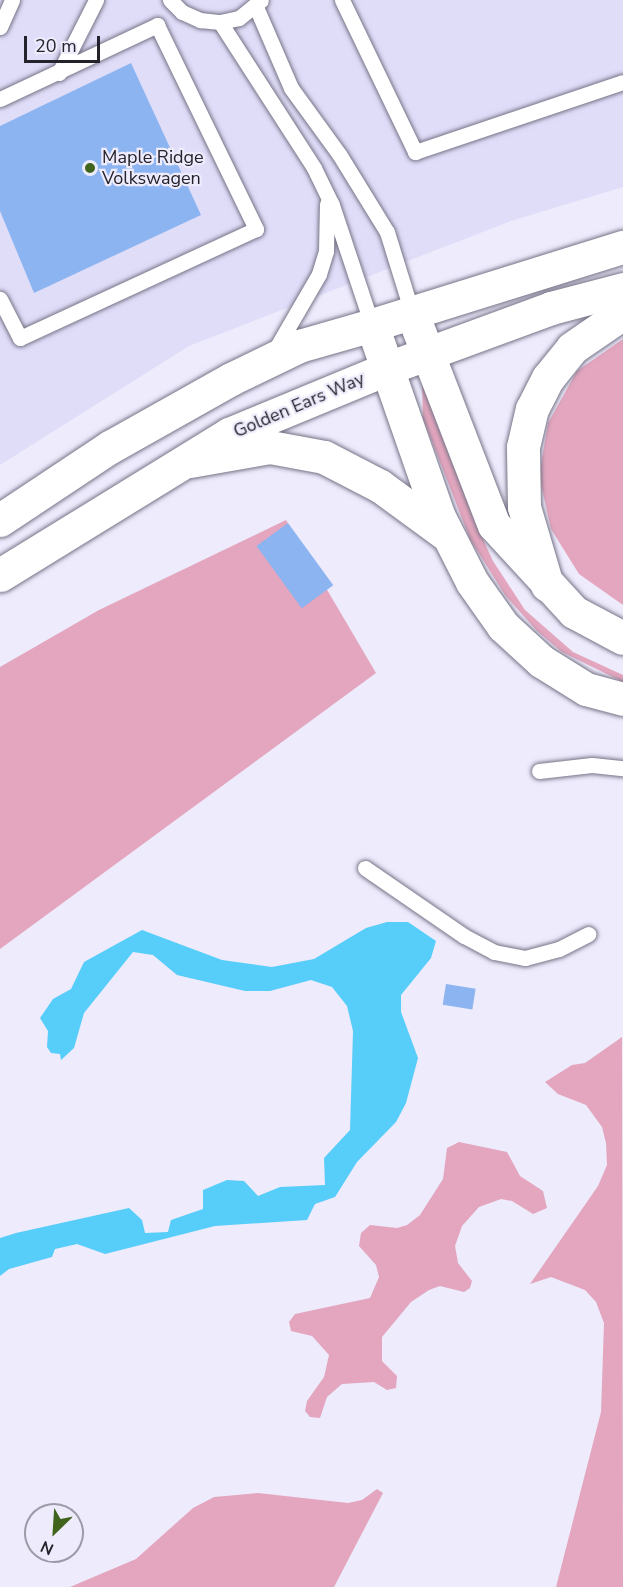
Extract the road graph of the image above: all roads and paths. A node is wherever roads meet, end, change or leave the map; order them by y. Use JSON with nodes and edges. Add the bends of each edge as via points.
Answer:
{"nodes":[{"id":1,"x":12,"y":0,"type":"edge"},
{"id":2,"x":96,"y":0,"type":"edge"},
{"id":3,"x":170,"y":0,"type":"edge"},
{"id":4,"x":342,"y":0,"type":"edge"},
{"id":5,"x":258,"y":3,"type":"edge"},
{"id":6,"x":184,"y":13,"type":"junction"},
{"id":7,"x":220,"y":22,"type":"junction"},
{"id":8,"x":157,"y":25,"type":"junction"},
{"id":9,"x":0,"y":27,"type":"edge"},
{"id":10,"x":59,"y":73,"type":"junction"},
{"id":11,"x":623,"y":82,"type":"edge"},
{"id":12,"x":0,"y":99,"type":"edge"},
{"id":13,"x":327,"y":195,"type":"junction"},
{"id":14,"x":623,"y":247,"type":"edge"},
{"id":15,"x":623,"y":290,"type":"edge"},
{"id":16,"x":0,"y":299,"type":"edge"},
{"id":17,"x":412,"y":313,"type":"junction"},
{"id":18,"x":623,"y":313,"type":"edge"},
{"id":19,"x":372,"y":325,"type":"junction"},
{"id":20,"x":425,"y":352,"type":"junction"},
{"id":21,"x":267,"y":361,"type":"junction"},
{"id":22,"x":388,"y":368,"type":"junction"},
{"id":23,"x":190,"y":461,"type":"junction"},
{"id":24,"x":0,"y":519,"type":"edge"},
{"id":25,"x":448,"y":536,"type":"junction"},
{"id":26,"x":0,"y":575,"type":"edge"},
{"id":27,"x":547,"y":585,"type":"junction"},
{"id":28,"x":623,"y":638,"type":"edge"},
{"id":29,"x":623,"y":699,"type":"edge"},
{"id":30,"x":623,"y":768,"type":"edge"},
{"id":31,"x":538,"y":771,"type":"dead end"},
{"id":32,"x":365,"y":868,"type":"dead end"},
{"id":33,"x":588,"y":934,"type":"dead end"}],
"edges":[{"from":1,"to":9,"type":"lane"},
{"from":2,"to":10,"type":"lane"},
{"from":3,"to":6,"type":"lane"},
{"from":4,"to":11,"type":"lane","via":[[415,152]]},
{"from":5,"to":7,"type":"lane","via":[[239,18]]},
{"from":5,"to":17,"type":"lane","via":[[291,88],[345,163],[387,232]]},
{"from":6,"to":7,"type":"lane"},
{"from":6,"to":8,"type":"lane"},
{"from":7,"to":13,"type":"lane","via":[[269,93]]},
{"from":8,"to":10,"type":"lane"},
{"from":8,"to":16,"type":"lane","via":[[256,229],[20,338]]},
{"from":10,"to":12,"type":"lane"},
{"from":13,"to":19,"type":"lane"},
{"from":13,"to":21,"type":"lane","via":[[327,240],[319,274]]},
{"from":14,"to":17,"type":"main road"},
{"from":15,"to":20,"type":"main road","name":"Golden Ears Way","via":[[551,308]]},
{"from":17,"to":19,"type":"main road"},
{"from":17,"to":20,"type":"main road"},
{"from":18,"to":27,"type":"main road","via":[[572,348],[548,378],[532,409],[523,447],[524,507]]},
{"from":19,"to":21,"type":"main road","via":[[299,346]]},
{"from":19,"to":22,"type":"main road"},
{"from":20,"to":22,"type":"main road","name":"Golden Ears Way"},
{"from":20,"to":27,"type":"main road","via":[[494,525]]},
{"from":21,"to":24,"type":"main road","via":[[110,447]]},
{"from":22,"to":23,"type":"main road","name":"Golden Ears Way","via":[[229,434]]},
{"from":22,"to":25,"type":"main road"},
{"from":23,"to":25,"type":"main road","via":[[270,447],[324,457],[380,486]]},
{"from":23,"to":26,"type":"main road","name":"Golden Ears Way"},
{"from":25,"to":29,"type":"main road","via":[[472,582],[503,626],[541,661],[586,689]]},
{"from":27,"to":28,"type":"main road","via":[[574,612]]},
{"from":30,"to":31,"type":"lane","via":[[591,765]]},
{"from":32,"to":33,"type":"lane","via":[[494,952],[525,958],[559,950]]}]}
